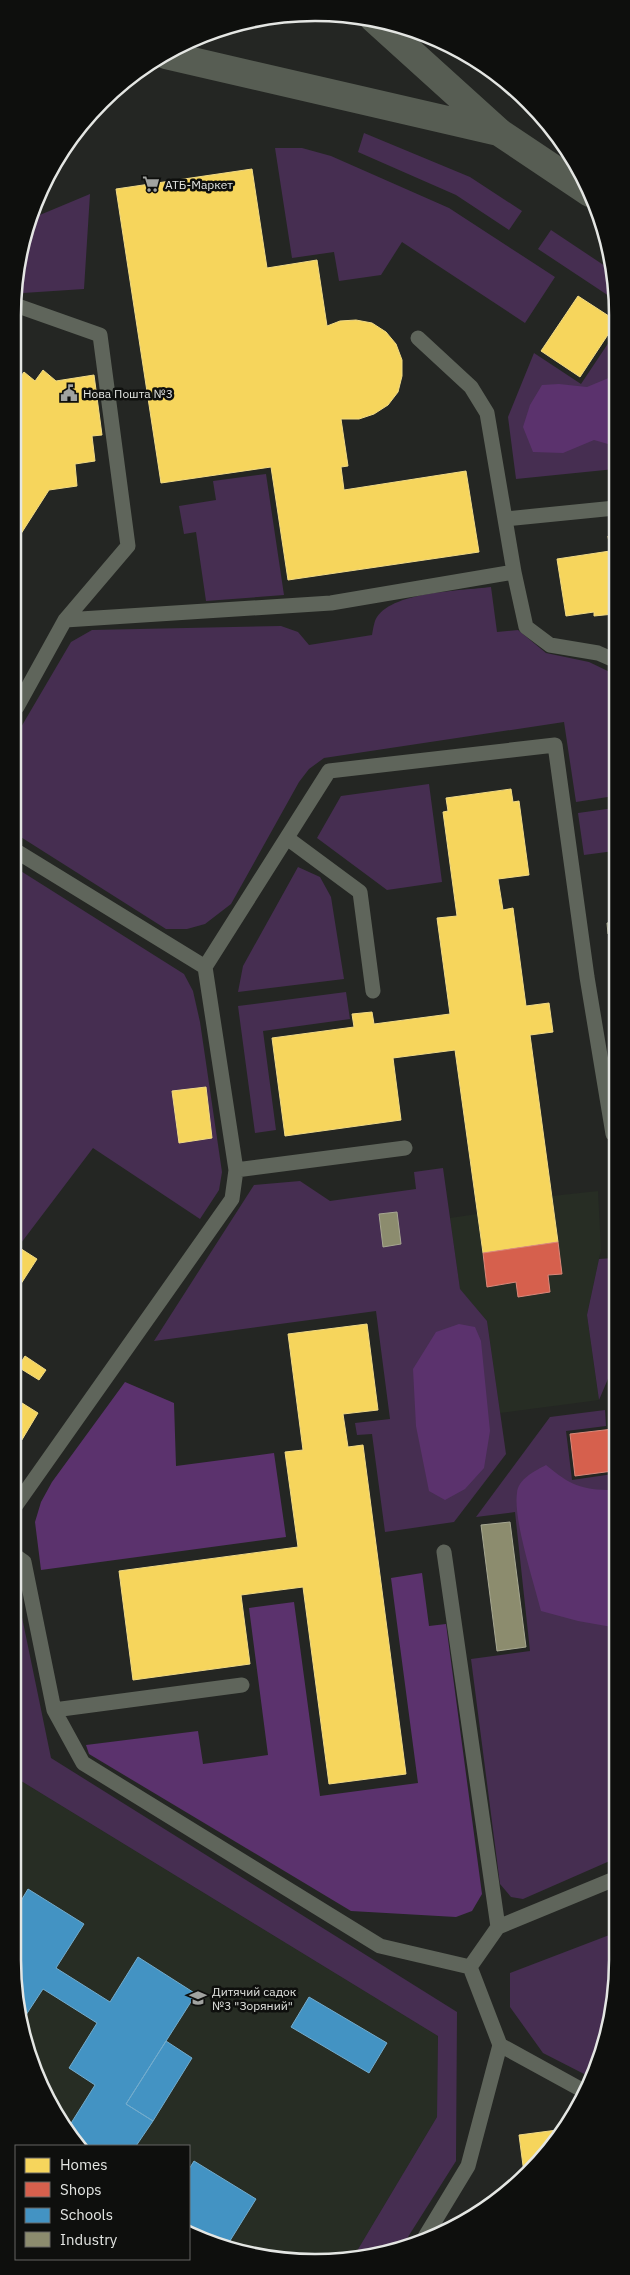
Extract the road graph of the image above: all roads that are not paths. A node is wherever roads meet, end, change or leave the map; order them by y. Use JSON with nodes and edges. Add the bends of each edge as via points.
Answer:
{"nodes":[{"id":1,"x":387,"y":30,"type":"edge"},
{"id":2,"x":174,"y":58,"type":"edge"},
{"id":3,"x":499,"y":132,"type":"junction"},
{"id":4,"x":578,"y":185,"type":"edge"},
{"id":5,"x":21,"y":307,"type":"edge"},
{"id":6,"x":418,"y":338,"type":"dead end"},
{"id":7,"x":609,"y":509,"type":"edge"},
{"id":8,"x":505,"y":519,"type":"junction"},
{"id":9,"x":514,"y":572,"type":"junction"},
{"id":10,"x":65,"y":620,"type":"junction"},
{"id":11,"x":609,"y":658,"type":"edge"},
{"id":12,"x":21,"y":700,"type":"edge"},
{"id":13,"x":287,"y":838,"type":"junction"},
{"id":14,"x":21,"y":854,"type":"edge"},
{"id":15,"x":204,"y":967,"type":"junction"},
{"id":16,"x":373,"y":991,"type":"dead end"},
{"id":17,"x":609,"y":1110,"type":"edge"},
{"id":18,"x":405,"y":1148,"type":"dead end"},
{"id":19,"x":236,"y":1170,"type":"junction"},
{"id":20,"x":21,"y":1498,"type":"edge"},
{"id":21,"x":444,"y":1552,"type":"dead end"},
{"id":22,"x":21,"y":1560,"type":"edge"},
{"id":23,"x":242,"y":1685,"type":"dead end"},
{"id":24,"x":54,"y":1710,"type":"junction"},
{"id":25,"x":609,"y":1881,"type":"edge"},
{"id":26,"x":498,"y":1927,"type":"junction"},
{"id":27,"x":470,"y":1967,"type":"junction"},
{"id":28,"x":500,"y":2045,"type":"junction"},
{"id":29,"x":579,"y":2088,"type":"edge"},
{"id":30,"x":429,"y":2230,"type":"edge"}],
"edges":[{"from":1,"to":3,"type":"main road"},
{"from":2,"to":3,"type":"main road"},
{"from":3,"to":4,"type":"main road"},
{"from":5,"to":10,"type":"lane","via":[[100,335],[128,546]]},
{"from":6,"to":8,"type":"lane","via":[[471,387],[487,412]]},
{"from":7,"to":8,"type":"lane"},
{"from":8,"to":9,"type":"lane"},
{"from":9,"to":10,"type":"lane","via":[[331,603]]},
{"from":9,"to":11,"type":"lane","via":[[526,627],[550,645]]},
{"from":10,"to":12,"type":"lane"},
{"from":13,"to":15,"type":"lane"},
{"from":13,"to":16,"type":"lane","via":[[360,892]]},
{"from":13,"to":17,"type":"lane","via":[[329,771],[554,745]]},
{"from":14,"to":15,"type":"lane"},
{"from":15,"to":19,"type":"lane"},
{"from":18,"to":19,"type":"lane"},
{"from":19,"to":20,"type":"lane","via":[[232,1199]]},
{"from":21,"to":26,"type":"lane"},
{"from":22,"to":24,"type":"lane"},
{"from":23,"to":24,"type":"lane"},
{"from":24,"to":27,"type":"lane","via":[[83,1763],[380,1946]]},
{"from":25,"to":26,"type":"lane"},
{"from":26,"to":27,"type":"lane"},
{"from":27,"to":28,"type":"lane"},
{"from":28,"to":29,"type":"lane"},
{"from":28,"to":30,"type":"lane","via":[[468,2166]]}]}
